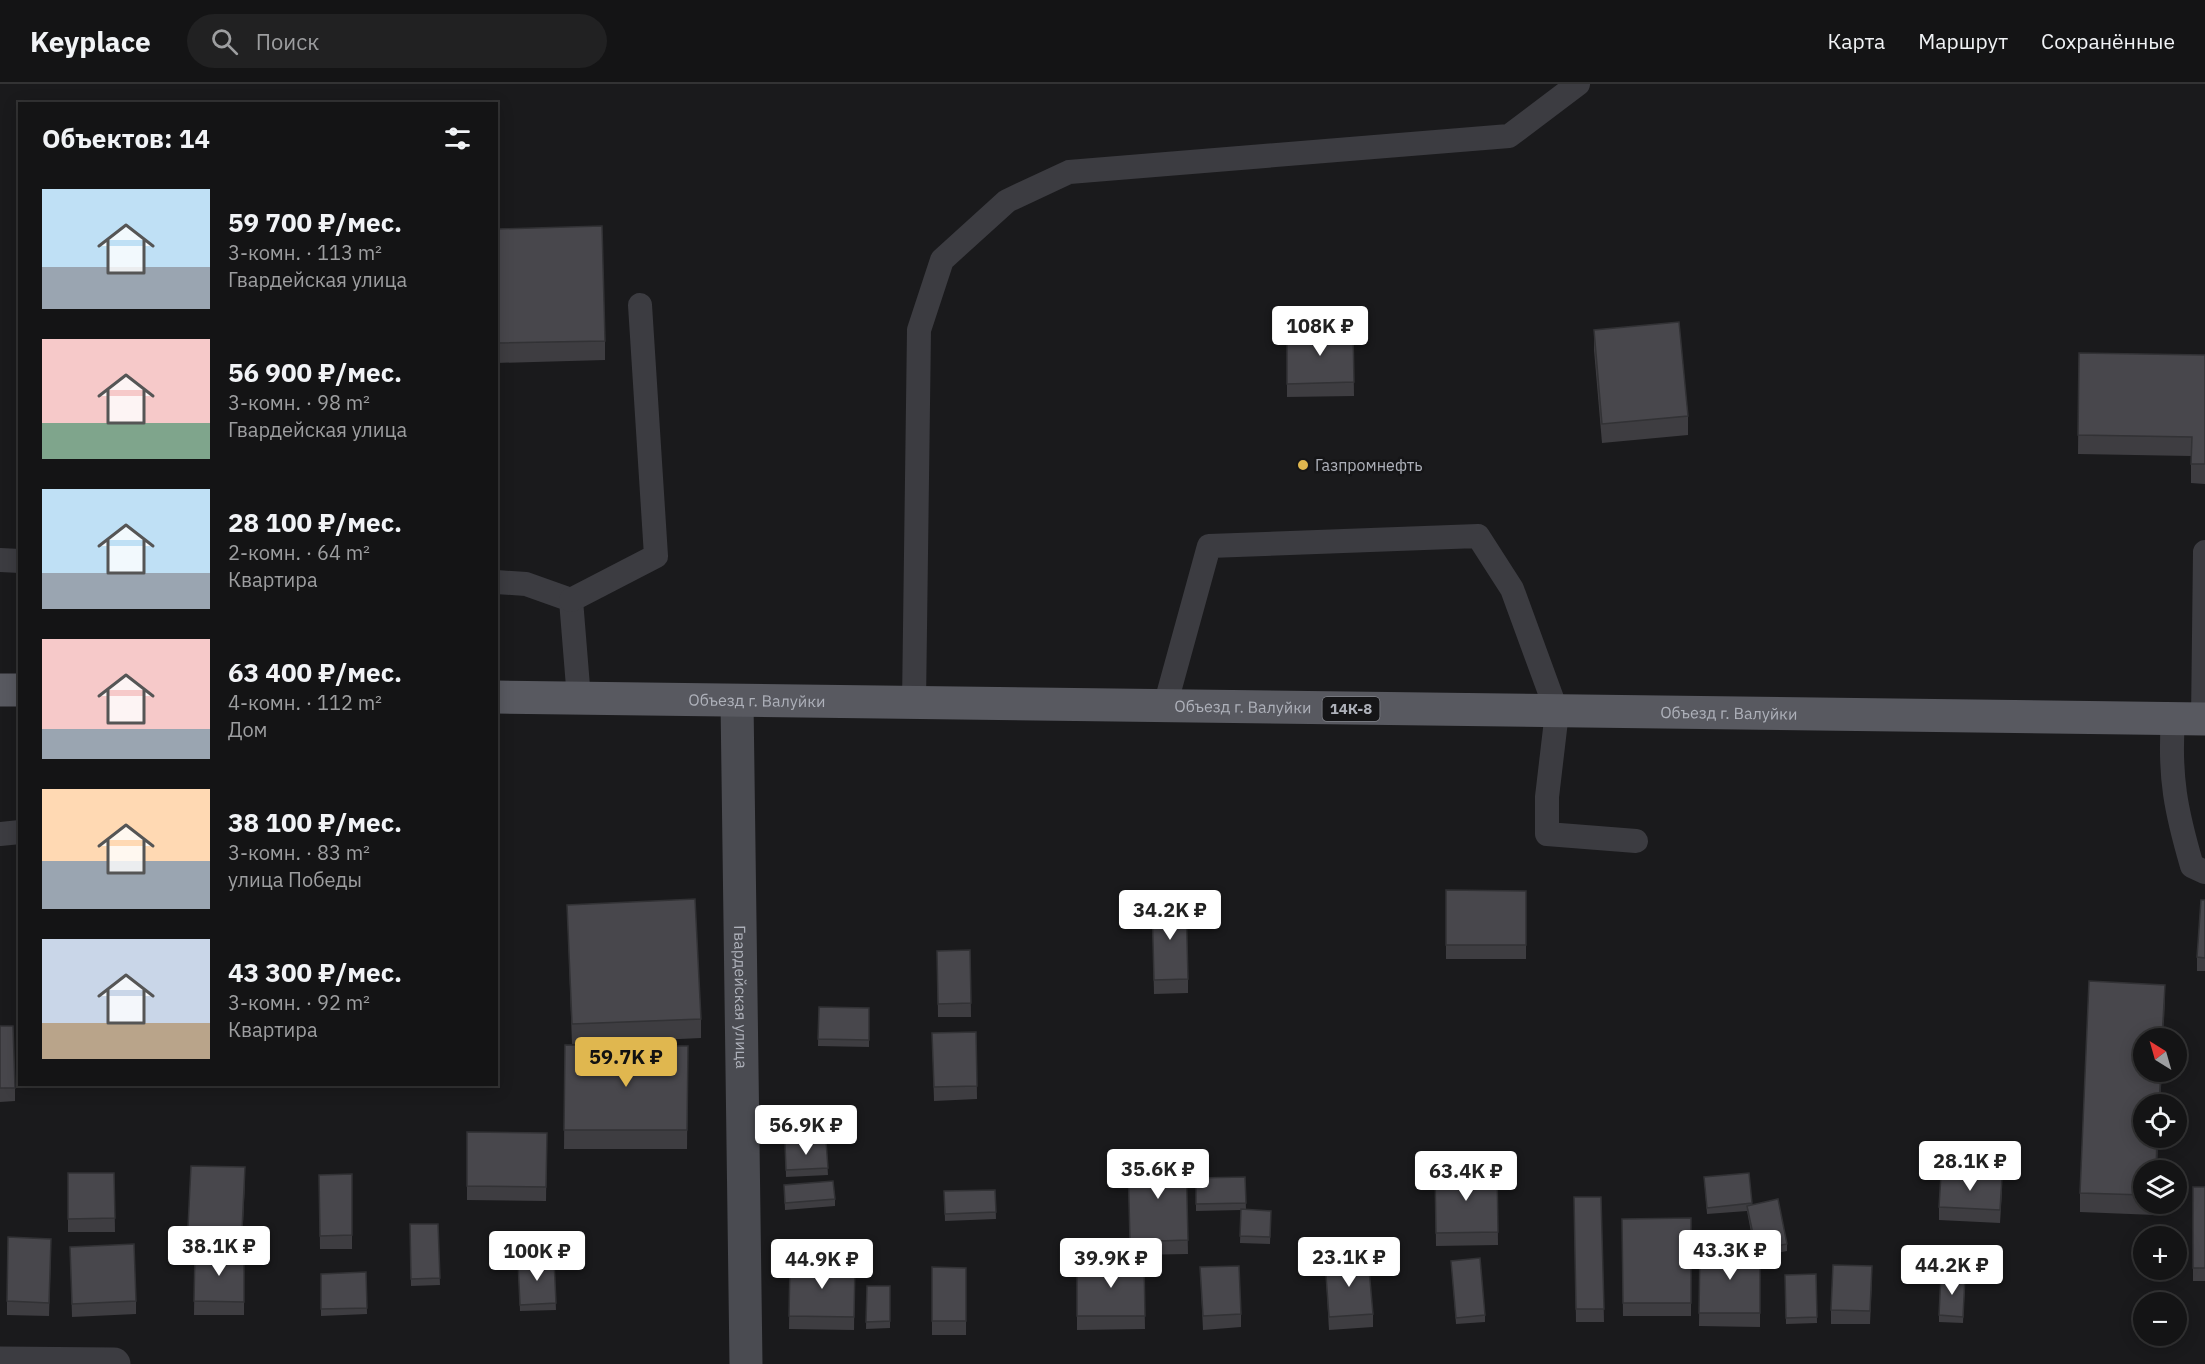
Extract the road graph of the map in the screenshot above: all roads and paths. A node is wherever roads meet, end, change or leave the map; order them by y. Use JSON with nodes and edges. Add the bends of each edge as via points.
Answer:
{"nodes":[{"id":1,"x":1578,"y":84,"type":"edge"},
{"id":2,"x":640,"y":305,"type":"dead end"},
{"id":3,"x":2205,"y":552,"type":"edge"},
{"id":4,"x":0,"y":560,"type":"edge"},
{"id":5,"x":18,"y":561,"type":"edge"},
{"id":6,"x":498,"y":582,"type":"edge"},
{"id":7,"x":571,"y":600,"type":"junction"},
{"id":8,"x":0,"y":690,"type":"edge"},
{"id":9,"x":18,"y":690,"type":"edge"},
{"id":10,"x":498,"y":698,"type":"edge"},
{"id":11,"x":579,"y":699,"type":"junction"},
{"id":12,"x":737,"y":701,"type":"junction"},
{"id":13,"x":914,"y":703,"type":"junction"},
{"id":14,"x":1165,"y":706,"type":"junction"},
{"id":15,"x":1557,"y":712,"type":"junction"},
{"id":16,"x":2194,"y":719,"type":"edge"},
{"id":17,"x":18,"y":832,"type":"edge"},
{"id":18,"x":0,"y":834,"type":"edge"},
{"id":19,"x":1636,"y":841,"type":"dead end"},
{"id":20,"x":2205,"y":872,"type":"edge"},
{"id":21,"x":0,"y":1363,"type":"edge"},
{"id":22,"x":114,"y":1364,"type":"edge"},
{"id":23,"x":746,"y":1364,"type":"edge"}],
"edges":[{"from":1,"to":13,"type":"lane","via":[[1509,136],[1069,172],[1007,201],[942,260],[919,330]]},
{"from":2,"to":7,"type":"lane","via":[[656,556]]},
{"from":3,"to":16,"type":"lane"},
{"from":4,"to":5,"type":"lane"},
{"from":6,"to":7,"type":"lane","via":[[526,584]]},
{"from":7,"to":11,"type":"lane"},
{"from":8,"to":9,"type":"main road"},
{"from":10,"to":11,"type":"main road","name":"Объезд г. Валуйки","number":"14К-8"},
{"from":11,"to":12,"type":"main road","name":"Объезд г. Валуйки","number":"14К-8"},
{"from":12,"to":13,"type":"main road","name":"Объезд г. Валуйки","number":"14К-8"},
{"from":12,"to":23,"type":"street","name":"Гвардейская улица"},
{"from":13,"to":14,"type":"main road","name":"Объезд г. Валуйки","number":"14К-8"},
{"from":14,"to":15,"type":"main road","name":"Объезд г. Валуйки","number":"14К-8"},
{"from":14,"to":15,"type":"lane","via":[[1209,546],[1478,536],[1512,589]]},
{"from":15,"to":16,"type":"main road","name":"Объезд г. Валуйки","number":"14К-8"},
{"from":15,"to":19,"type":"lane","via":[[1547,797],[1547,834]]},
{"from":16,"to":20,"type":"lane","via":[[2170,758],[2176,812],[2192,866]]},
{"from":17,"to":18,"type":"lane"},
{"from":21,"to":22,"type":"street"}]}
